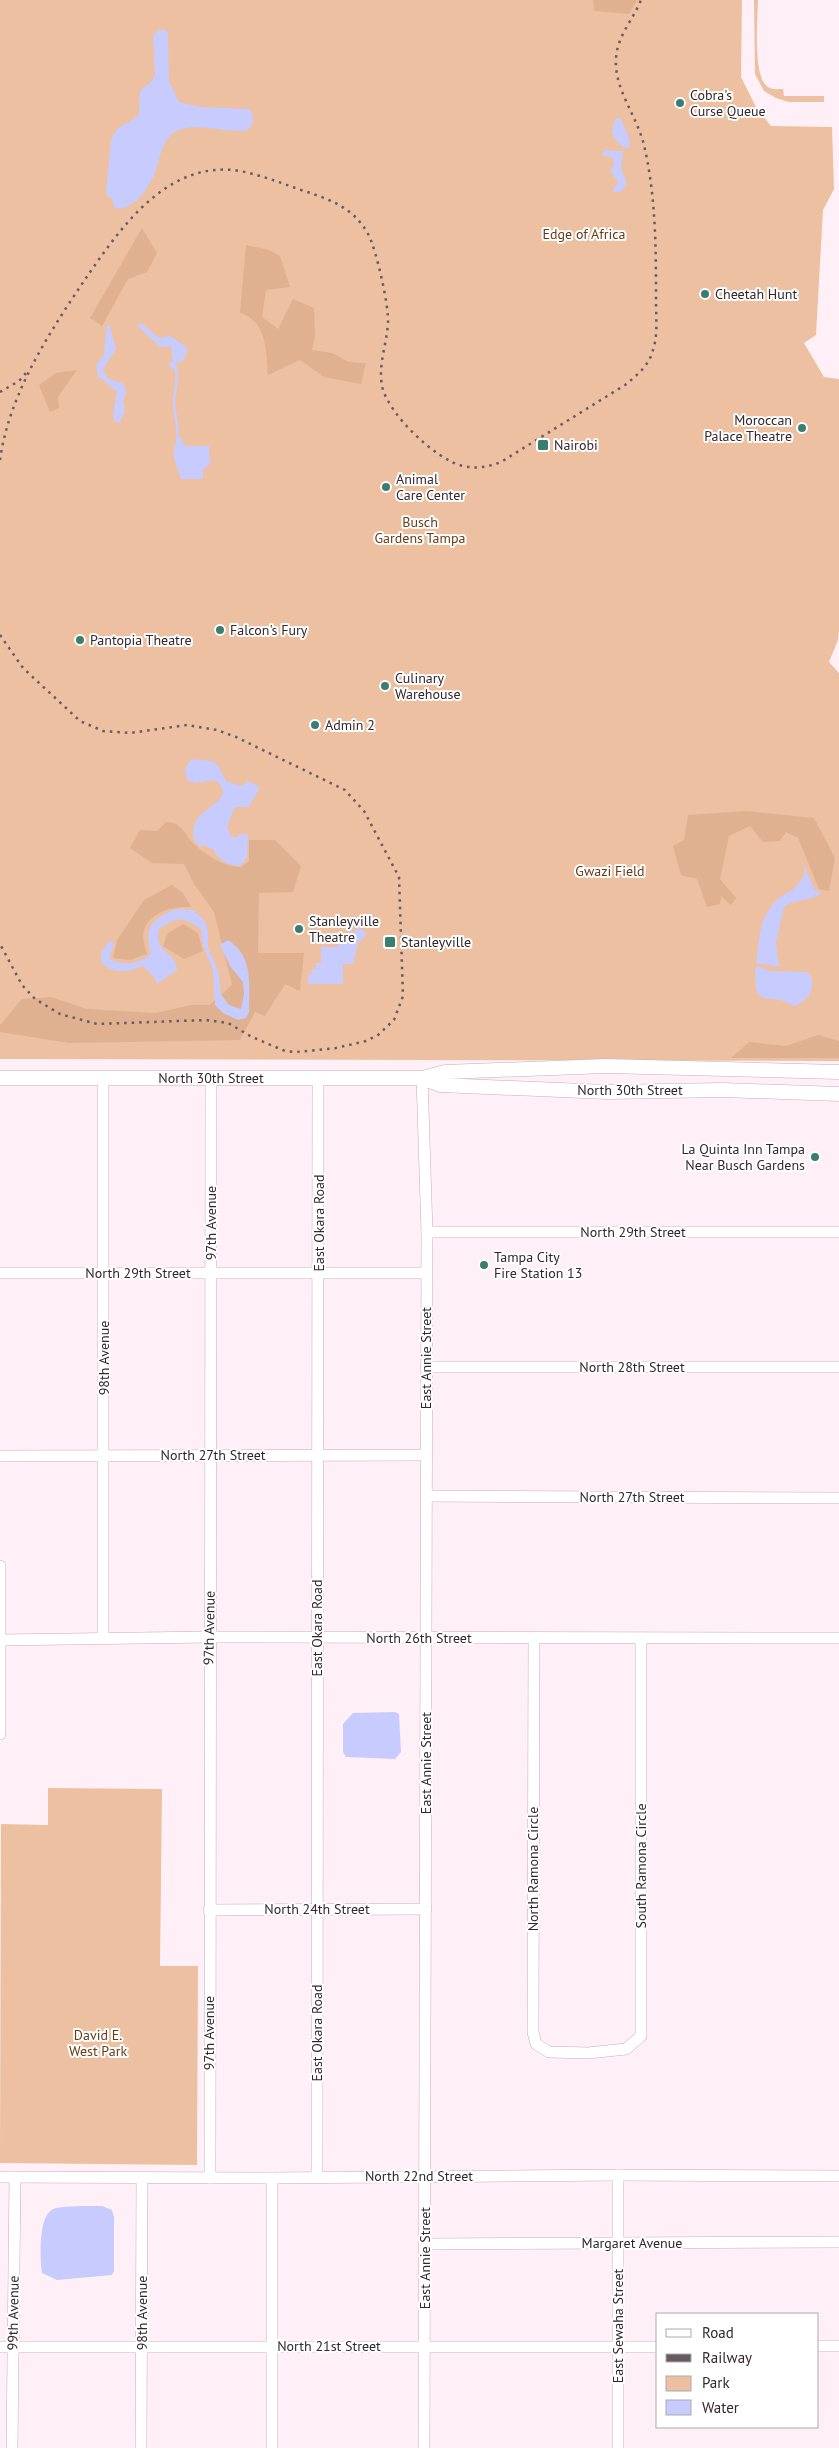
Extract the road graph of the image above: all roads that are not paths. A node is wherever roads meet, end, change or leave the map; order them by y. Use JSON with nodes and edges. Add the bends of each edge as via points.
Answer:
{"nodes":[{"id":1,"x":839,"y":1072,"type":"edge"},
{"id":2,"x":0,"y":1078,"type":"edge"},
{"id":3,"x":103,"y":1078,"type":"junction"},
{"id":4,"x":211,"y":1078,"type":"junction"},
{"id":5,"x":318,"y":1078,"type":"junction"},
{"id":6,"x":422,"y":1078,"type":"junction"},
{"id":7,"x":839,"y":1094,"type":"edge"},
{"id":8,"x":427,"y":1232,"type":"junction"},
{"id":9,"x":839,"y":1232,"type":"edge"},
{"id":10,"x":319,"y":1272,"type":"junction"},
{"id":11,"x":0,"y":1273,"type":"edge"},
{"id":12,"x":104,"y":1273,"type":"junction"},
{"id":13,"x":211,"y":1273,"type":"junction"},
{"id":14,"x":426,"y":1273,"type":"junction"},
{"id":15,"x":426,"y":1367,"type":"junction"},
{"id":16,"x":839,"y":1367,"type":"edge"},
{"id":17,"x":103,"y":1455,"type":"junction"},
{"id":18,"x":211,"y":1455,"type":"junction"},
{"id":19,"x":318,"y":1455,"type":"junction"},
{"id":20,"x":426,"y":1455,"type":"junction"},
{"id":21,"x":0,"y":1456,"type":"edge"},
{"id":22,"x":426,"y":1496,"type":"junction"},
{"id":23,"x":839,"y":1498,"type":"edge"},
{"id":24,"x":0,"y":1566,"type":"edge"},
{"id":25,"x":209,"y":1637,"type":"junction"},
{"id":26,"x":103,"y":1638,"type":"junction"},
{"id":27,"x":317,"y":1638,"type":"junction"},
{"id":28,"x":426,"y":1638,"type":"junction"},
{"id":29,"x":534,"y":1638,"type":"junction"},
{"id":30,"x":641,"y":1638,"type":"junction"},
{"id":31,"x":839,"y":1638,"type":"edge"},
{"id":32,"x":0,"y":1640,"type":"edge"},
{"id":33,"x":0,"y":1734,"type":"edge"},
{"id":34,"x":317,"y":1908,"type":"junction"},
{"id":35,"x":426,"y":1909,"type":"junction"},
{"id":36,"x":209,"y":1910,"type":"junction"},
{"id":37,"x":588,"y":2053,"type":"joint"},
{"id":38,"x":618,"y":2175,"type":"junction"},
{"id":39,"x":425,"y":2176,"type":"junction"},
{"id":40,"x":839,"y":2176,"type":"edge"},
{"id":41,"x":0,"y":2177,"type":"edge"},
{"id":42,"x":15,"y":2177,"type":"junction"},
{"id":43,"x":317,"y":2177,"type":"junction"},
{"id":44,"x":142,"y":2178,"type":"junction"},
{"id":45,"x":210,"y":2178,"type":"junction"},
{"id":46,"x":272,"y":2178,"type":"junction"},
{"id":47,"x":618,"y":2242,"type":"junction"},
{"id":48,"x":839,"y":2242,"type":"edge"},
{"id":49,"x":426,"y":2244,"type":"junction"},
{"id":50,"x":272,"y":2346,"type":"junction"},
{"id":51,"x":425,"y":2346,"type":"junction"},
{"id":52,"x":819,"y":2346,"type":"edge"},
{"id":53,"x":839,"y":2346,"type":"edge"},
{"id":54,"x":0,"y":2347,"type":"edge"},
{"id":55,"x":13,"y":2347,"type":"junction"},
{"id":56,"x":656,"y":2347,"type":"edge"},
{"id":57,"x":142,"y":2348,"type":"junction"},
{"id":58,"x":618,"y":2348,"type":"junction"},
{"id":59,"x":12,"y":2448,"type":"edge"},
{"id":60,"x":141,"y":2448,"type":"edge"},
{"id":61,"x":272,"y":2448,"type":"edge"},
{"id":62,"x":424,"y":2448,"type":"edge"},
{"id":63,"x":618,"y":2448,"type":"edge"}],
"edges":[{"from":1,"to":6,"type":"main road","name":"North 30th Street","via":[[606,1066],[445,1072]]},
{"from":2,"to":3,"type":"main road","name":"North 30th Street"},
{"from":3,"to":4,"type":"main road","name":"North 30th Street"},
{"from":3,"to":12,"type":"street","name":"98th Avenue"},
{"from":4,"to":5,"type":"main road","name":"North 30th Street"},
{"from":4,"to":13,"type":"street","name":"97th Avenue"},
{"from":5,"to":6,"type":"main road","name":"North 30th Street"},
{"from":5,"to":10,"type":"street","name":"East Okara Road"},
{"from":6,"to":7,"type":"main road","name":"North 30th Street","via":[[440,1085],[607,1092],[722,1090]]},
{"from":6,"to":8,"type":"street","name":"East Annie Street"},
{"from":8,"to":9,"type":"street","name":"North 29th Street"},
{"from":8,"to":14,"type":"street","name":"East Annie Street"},
{"from":10,"to":13,"type":"street","name":"North 29th Street"},
{"from":10,"to":14,"type":"street","name":"North 29th Street"},
{"from":10,"to":19,"type":"street","name":"East Okara Road"},
{"from":11,"to":12,"type":"street","name":"North 29th Street"},
{"from":12,"to":13,"type":"street","name":"North 29th Street"},
{"from":12,"to":17,"type":"street","name":"98th Avenue"},
{"from":13,"to":18,"type":"street","name":"97th Avenue"},
{"from":14,"to":15,"type":"street","name":"East Annie Street"},
{"from":15,"to":16,"type":"street","name":"North 28th Street"},
{"from":15,"to":20,"type":"street","name":"East Annie Street"},
{"from":17,"to":18,"type":"street","name":"North 27th Street"},
{"from":17,"to":21,"type":"street","name":"North 27th Street"},
{"from":17,"to":26,"type":"street","name":"98th Avenue"},
{"from":18,"to":19,"type":"street","name":"North 27th Street"},
{"from":18,"to":25,"type":"street","name":"97th Avenue"},
{"from":19,"to":20,"type":"street","name":"North 27th Street"},
{"from":19,"to":27,"type":"street","name":"East Okara Road"},
{"from":20,"to":22,"type":"street","name":"East Annie Street"},
{"from":22,"to":23,"type":"street","name":"North 27th Street"},
{"from":22,"to":28,"type":"street","name":"East Annie Street"},
{"from":24,"to":32,"type":"street"},
{"from":25,"to":26,"type":"street","name":"North 26th Street"},
{"from":25,"to":27,"type":"street","name":"North 26th Street"},
{"from":25,"to":36,"type":"street","name":"97th Avenue"},
{"from":26,"to":32,"type":"street","name":"North 26th Street"},
{"from":27,"to":28,"type":"street","name":"North 26th Street"},
{"from":27,"to":34,"type":"street","name":"East Okara Road"},
{"from":28,"to":29,"type":"street","name":"North 26th Street"},
{"from":28,"to":35,"type":"street","name":"East Annie Street"},
{"from":29,"to":30,"type":"street","name":"North 26th Street"},
{"from":29,"to":37,"type":"street","name":"North Ramona Circle","via":[[533,2032],[536,2044],[549,2052]]},
{"from":30,"to":31,"type":"street","name":"North 26th Street"},
{"from":30,"to":37,"type":"street","name":"South Ramona Circle","via":[[641,2036],[626,2049]]},
{"from":32,"to":33,"type":"street"},
{"from":34,"to":35,"type":"street","name":"North 24th Street"},
{"from":34,"to":36,"type":"street","name":"North 24th Street"},
{"from":34,"to":43,"type":"street","name":"East Okara Road"},
{"from":35,"to":39,"type":"street","name":"East Annie Street"},
{"from":36,"to":45,"type":"street","name":"97th Avenue"},
{"from":38,"to":39,"type":"street","name":"North 22nd Street"},
{"from":38,"to":40,"type":"street","name":"North 22nd Street"},
{"from":38,"to":47,"type":"street","name":"East Sewaha Street"},
{"from":39,"to":43,"type":"street","name":"North 22nd Street"},
{"from":39,"to":49,"type":"street","name":"East Annie Street"},
{"from":41,"to":42,"type":"street","name":"North 22nd Street"},
{"from":42,"to":44,"type":"street","name":"North 22nd Street"},
{"from":42,"to":55,"type":"street","name":"99th Avenue"},
{"from":43,"to":46,"type":"street","name":"North 22nd Street"},
{"from":44,"to":45,"type":"street","name":"North 22nd Street"},
{"from":44,"to":57,"type":"street","name":"98th Avenue"},
{"from":45,"to":46,"type":"street","name":"North 22nd Street"},
{"from":46,"to":50,"type":"street"},
{"from":47,"to":48,"type":"street","name":"Margaret Avenue"},
{"from":47,"to":49,"type":"street","name":"Margaret Avenue"},
{"from":47,"to":58,"type":"street","name":"East Sewaha Street"},
{"from":49,"to":51,"type":"street","name":"East Annie Street"},
{"from":50,"to":51,"type":"street","name":"North 21st Street"},
{"from":50,"to":57,"type":"street","name":"North 21st Street"},
{"from":50,"to":61,"type":"street"},
{"from":51,"to":58,"type":"street","name":"North 21st Street"},
{"from":51,"to":62,"type":"street","name":"East Annie Street"},
{"from":52,"to":53,"type":"street"},
{"from":54,"to":55,"type":"street","name":"North 21st Street"},
{"from":55,"to":57,"type":"street","name":"North 21st Street"},
{"from":55,"to":59,"type":"street","name":"99th Avenue"},
{"from":56,"to":58,"type":"street","name":"North 21st Street"},
{"from":57,"to":60,"type":"street","name":"98th Avenue"},
{"from":58,"to":63,"type":"street","name":"East Sewaha Street"}]}
